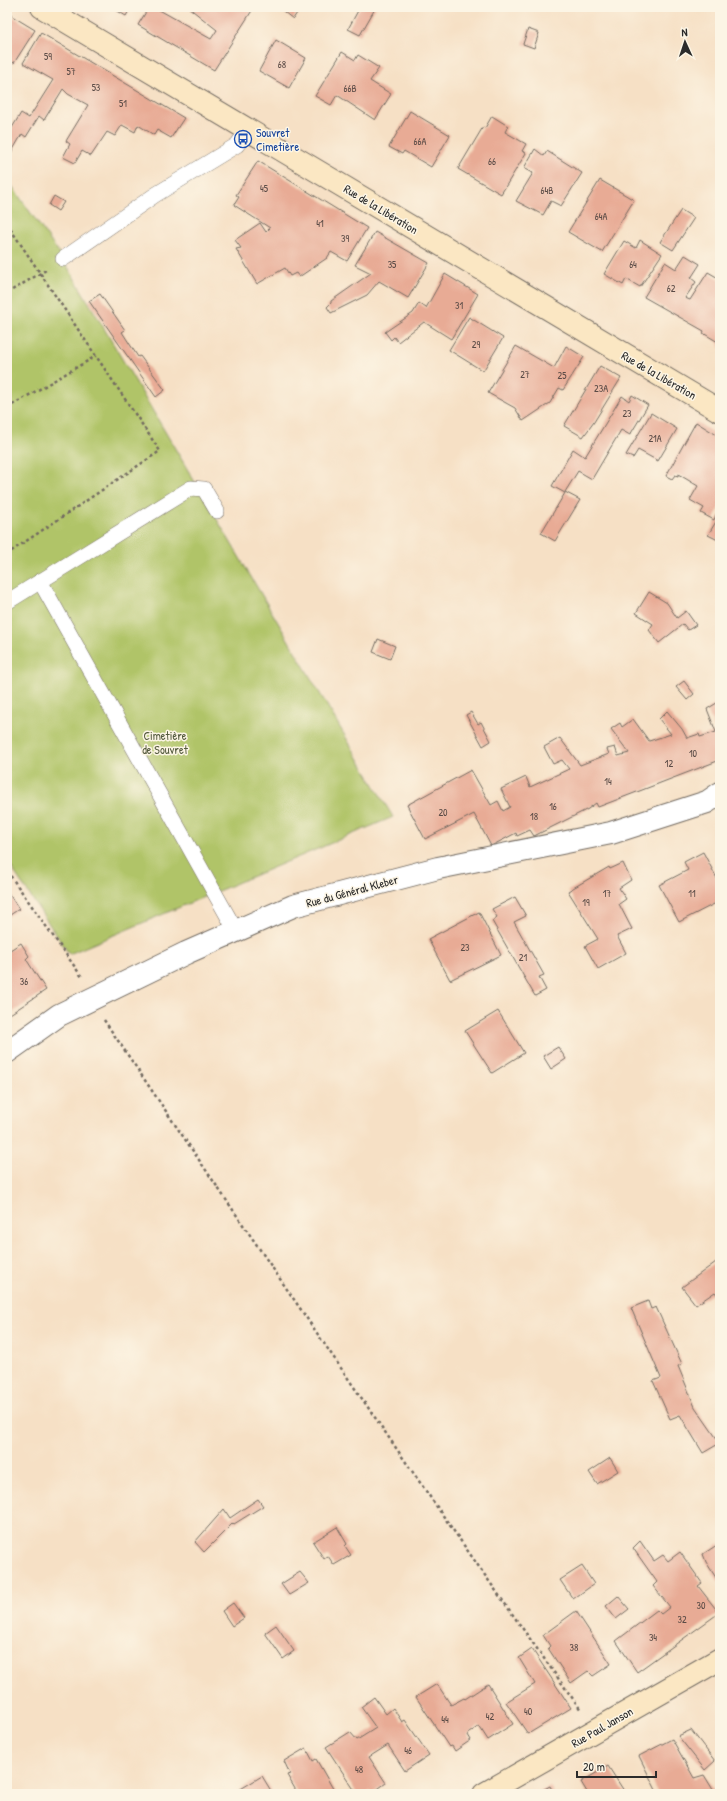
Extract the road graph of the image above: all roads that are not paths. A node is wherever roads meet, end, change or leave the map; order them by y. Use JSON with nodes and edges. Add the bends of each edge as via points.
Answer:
{"nodes":[{"id":1,"x":42,"y":7,"type":"edge"},
{"id":2,"x":248,"y":130,"type":"junction"},
{"id":3,"x":63,"y":259,"type":"road end"},
{"id":4,"x":720,"y":411,"type":"edge"},
{"id":5,"x":217,"y":511,"type":"dead end"},
{"id":6,"x":40,"y":581,"type":"junction"},
{"id":7,"x":7,"y":602,"type":"edge"},
{"id":8,"x":720,"y":793,"type":"edge"},
{"id":9,"x":236,"y":931,"type":"junction"},
{"id":10,"x":7,"y":1052,"type":"edge"},
{"id":11,"x":720,"y":1659,"type":"edge"},
{"id":12,"x":484,"y":1794,"type":"edge"}],
"edges":[{"from":1,"to":2,"type":"main road","name":"Rue de la Libération"},
{"from":2,"to":3,"type":"lane","via":[[237,145],[155,195]]},
{"from":2,"to":4,"type":"main road","name":"Rue de la Libération"},
{"from":5,"to":6,"type":"lane","via":[[204,489],[191,488]]},
{"from":6,"to":7,"type":"lane"},
{"from":6,"to":9,"type":"lane"},
{"from":8,"to":9,"type":"street","name":"Rue du Général Kleber","via":[[707,802],[611,832],[438,868],[293,906]]},
{"from":9,"to":10,"type":"street","name":"Rue du Général Kleber","via":[[59,1015]]},
{"from":11,"to":12,"type":"main road","name":"Rue Paul Janson"}]}
